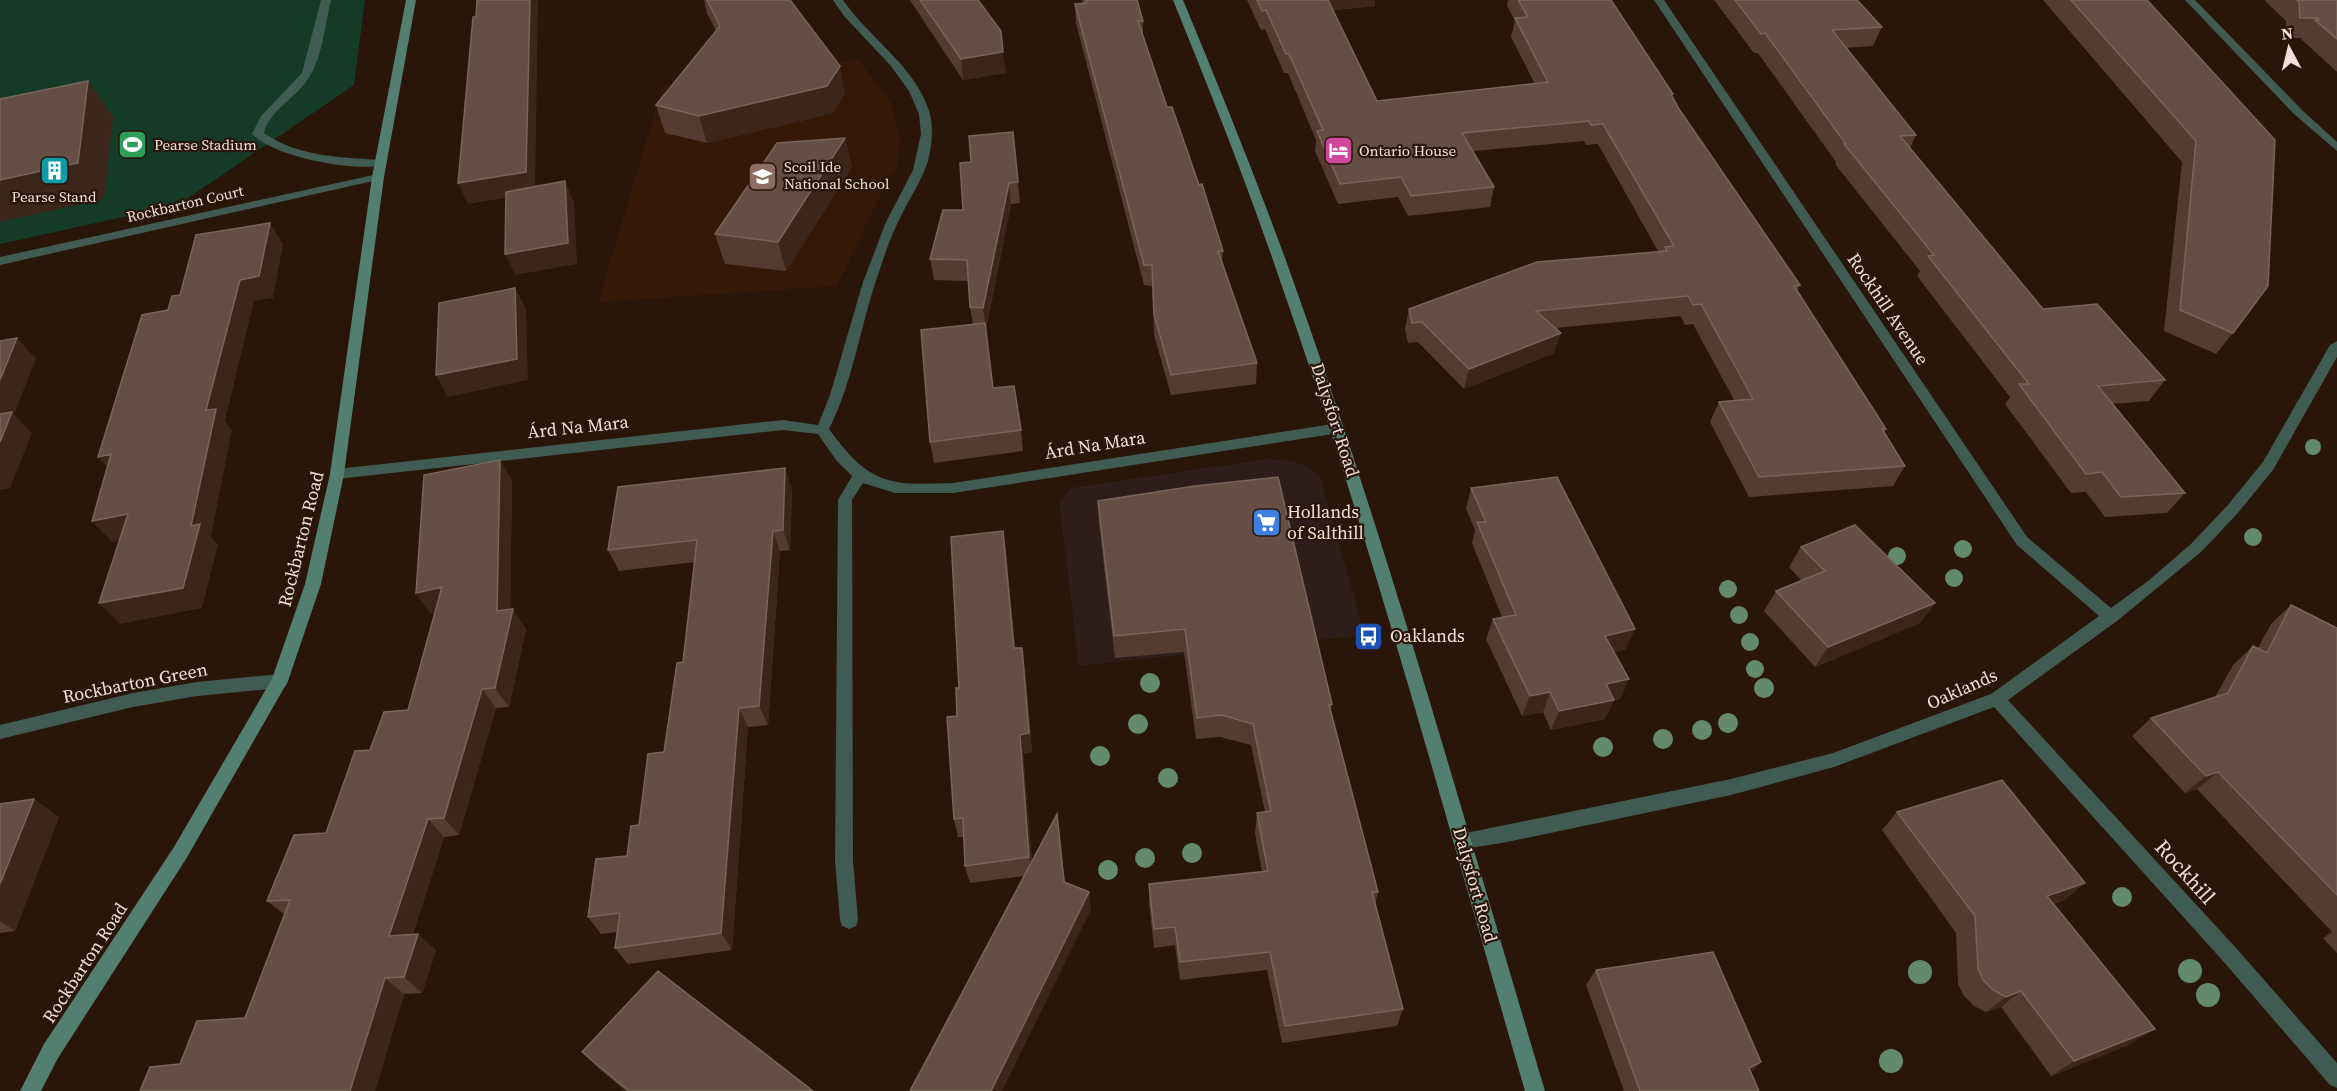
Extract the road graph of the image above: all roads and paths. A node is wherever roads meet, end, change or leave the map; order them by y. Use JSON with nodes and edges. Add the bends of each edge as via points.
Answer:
{"nodes":[{"id":1,"x":326,"y":0,"type":"edge"},
{"id":2,"x":411,"y":0,"type":"edge"},
{"id":3,"x":838,"y":0,"type":"edge"},
{"id":4,"x":1178,"y":0,"type":"edge"},
{"id":5,"x":1659,"y":0,"type":"edge"},
{"id":6,"x":2190,"y":0,"type":"edge"},
{"id":7,"x":2337,"y":148,"type":"edge"},
{"id":8,"x":379,"y":170,"type":"junction"},
{"id":9,"x":0,"y":261,"type":"edge"},
{"id":10,"x":2337,"y":345,"type":"edge"},
{"id":11,"x":1339,"y":428,"type":"junction"},
{"id":12,"x":822,"y":430,"type":"junction"},
{"id":13,"x":337,"y":474,"type":"junction"},
{"id":14,"x":860,"y":475,"type":"junction"},
{"id":15,"x":2111,"y":617,"type":"junction"},
{"id":16,"x":280,"y":681,"type":"junction"},
{"id":17,"x":1996,"y":699,"type":"junction"},
{"id":18,"x":0,"y":732,"type":"edge"},
{"id":19,"x":1462,"y":841,"type":"junction"},
{"id":20,"x":849,"y":920,"type":"dead end"},
{"id":21,"x":2337,"y":1078,"type":"edge"},
{"id":22,"x":30,"y":1091,"type":"edge"},
{"id":23,"x":1535,"y":1091,"type":"edge"}],
"edges":[{"from":1,"to":8,"type":"street","via":[[307,73],[262,120],[258,134],[265,141],[301,153]]},
{"from":2,"to":8,"type":"street","name":"Rockbarton Road"},
{"from":3,"to":12,"type":"street","via":[[893,62],[922,106],[928,131],[922,164],[889,229],[853,333],[834,408]]},
{"from":4,"to":11,"type":"street","name":"Dalysfort Road","via":[[1269,226]]},
{"from":5,"to":15,"type":"street","name":"Rockhill Avenue","via":[[2022,541]]},
{"from":6,"to":7,"type":"street"},
{"from":8,"to":9,"type":"street","name":"Rockbarton Court"},
{"from":8,"to":13,"type":"street","name":"Rockbarton Road"},
{"from":10,"to":15,"type":"street","name":"Oaklands","via":[[2268,466],[2232,510],[2196,548]]},
{"from":11,"to":14,"type":"street","name":"Árd Na Mara","via":[[953,488],[885,488]]},
{"from":11,"to":19,"type":"street","name":"Dalysfort Road"},
{"from":12,"to":13,"type":"street","name":"Árd Na Mara","via":[[783,425]]},
{"from":12,"to":14,"type":"street","name":"Árd Na Mara"},
{"from":13,"to":16,"type":"street","name":"Rockbarton Road","via":[[313,584]]},
{"from":14,"to":20,"type":"street","via":[[845,500],[844,861]]},
{"from":15,"to":17,"type":"street","name":"Oaklands"},
{"from":16,"to":18,"type":"street","name":"Rockbarton Green","via":[[133,700]]},
{"from":16,"to":22,"type":"street","name":"Rockbarton Road","via":[[180,853],[51,1051]]},
{"from":17,"to":19,"type":"street","name":"Oaklands","via":[[1834,760],[1731,787]]},
{"from":17,"to":21,"type":"street","name":"Rockhill"},
{"from":19,"to":23,"type":"street","name":"Dalysfort Road"}]}
